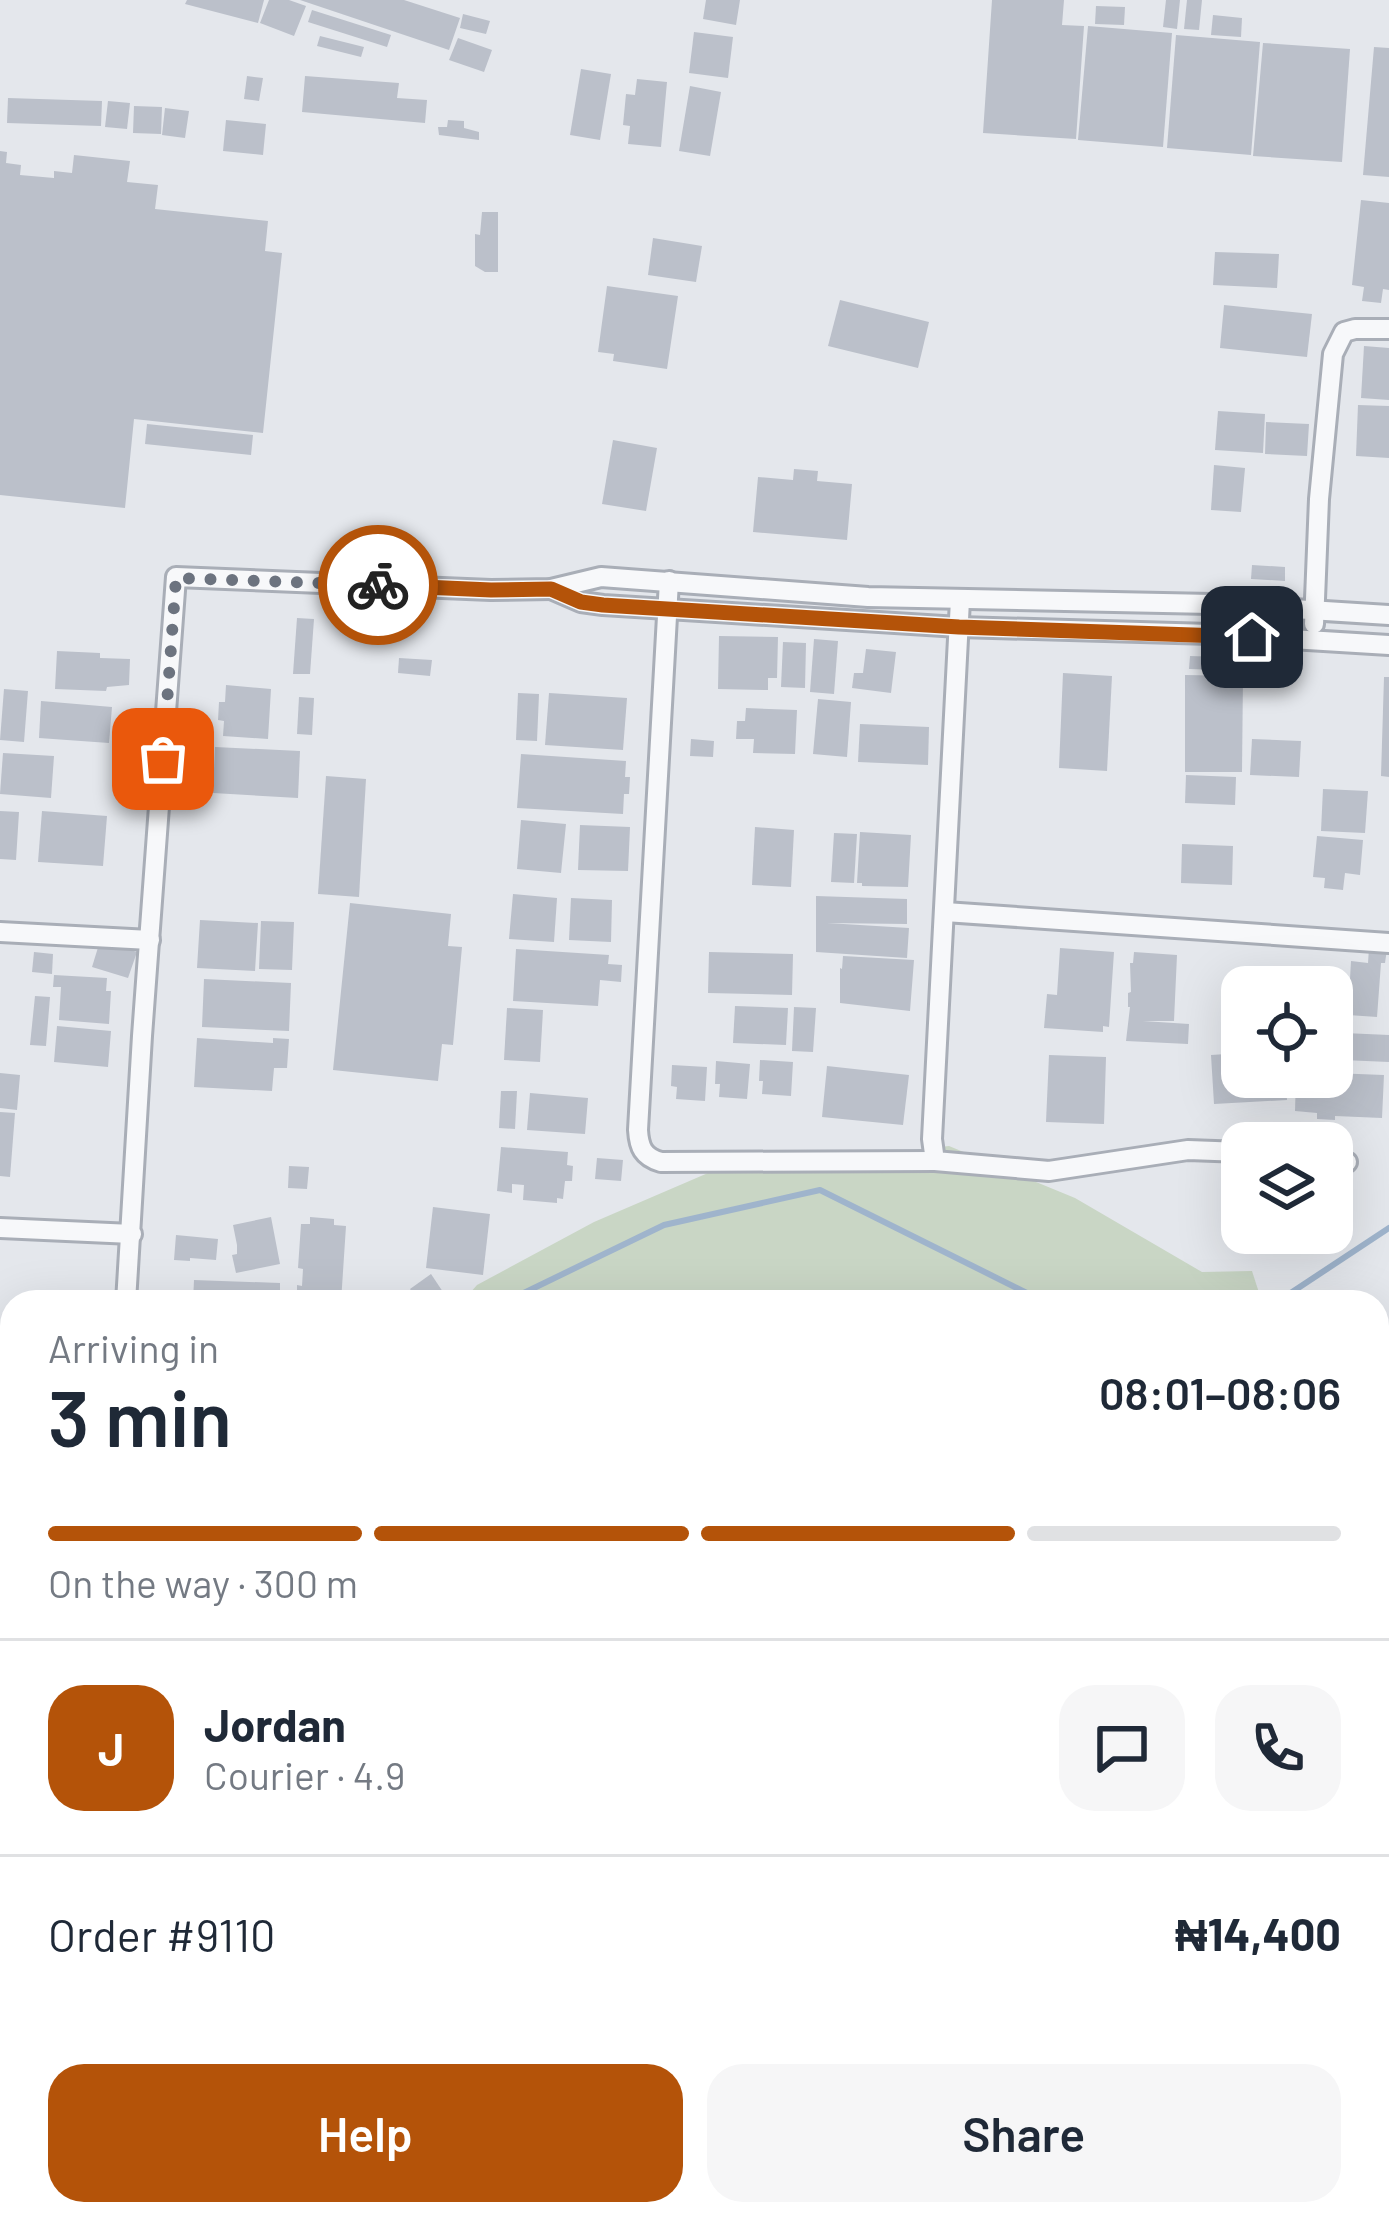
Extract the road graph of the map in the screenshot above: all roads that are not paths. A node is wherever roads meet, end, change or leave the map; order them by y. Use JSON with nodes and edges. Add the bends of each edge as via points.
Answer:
{"nodes":[{"id":1,"x":1389,"y":329,"type":"edge"},
{"id":2,"x":669,"y":581,"type":"junction"},
{"id":3,"x":551,"y":589,"type":"junction"},
{"id":4,"x":960,"y":600,"type":"junction"},
{"id":5,"x":668,"y":608,"type":"junction"},
{"id":6,"x":1315,"y":611,"type":"junction"},
{"id":7,"x":1389,"y":615,"type":"edge"},
{"id":8,"x":959,"y":627,"type":"junction"},
{"id":9,"x":1313,"y":640,"type":"junction"},
{"id":10,"x":1389,"y":645,"type":"edge"},
{"id":11,"x":945,"y":912,"type":"junction"},
{"id":12,"x":0,"y":932,"type":"edge"},
{"id":13,"x":150,"y":940,"type":"junction"},
{"id":14,"x":1389,"y":943,"type":"edge"},
{"id":15,"x":1221,"y":1151,"type":"edge"},
{"id":16,"x":934,"y":1161,"type":"junction"},
{"id":17,"x":0,"y":1228,"type":"edge"},
{"id":18,"x":131,"y":1234,"type":"junction"},
{"id":19,"x":127,"y":1290,"type":"edge"}],
"edges":[{"from":1,"to":6,"type":"street","via":[[1344,332],[1333,354]]},
{"from":2,"to":3,"type":"street","via":[[602,577]]},
{"from":2,"to":4,"type":"street"},
{"from":2,"to":5,"type":"street"},
{"from":3,"to":5,"type":"street","via":[[581,602]]},
{"from":3,"to":13,"type":"street","via":[[176,578]]},
{"from":4,"to":6,"type":"street"},
{"from":4,"to":8,"type":"street"},
{"from":5,"to":8,"type":"street"},
{"from":5,"to":16,"type":"street","via":[[639,1146],[662,1162]]},
{"from":6,"to":7,"type":"street"},
{"from":6,"to":9,"type":"street"},
{"from":8,"to":9,"type":"street"},
{"from":8,"to":11,"type":"street"},
{"from":9,"to":10,"type":"street"},
{"from":11,"to":14,"type":"street"},
{"from":11,"to":16,"type":"street"},
{"from":12,"to":13,"type":"street"},
{"from":13,"to":18,"type":"street"},
{"from":15,"to":16,"type":"street","via":[[1049,1171]]},
{"from":17,"to":18,"type":"street"},
{"from":18,"to":19,"type":"street"}]}
